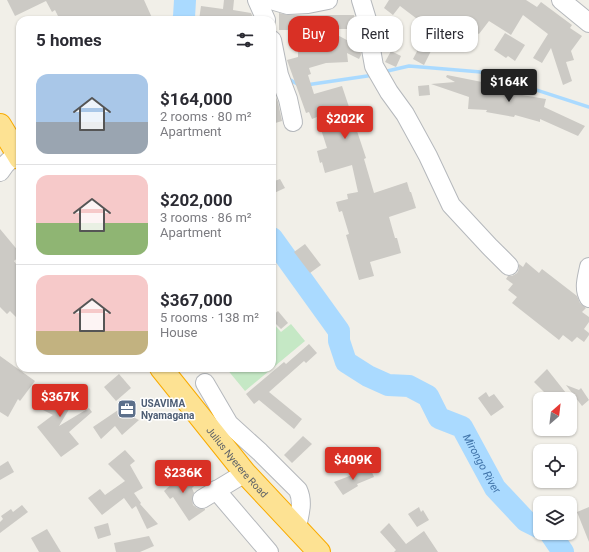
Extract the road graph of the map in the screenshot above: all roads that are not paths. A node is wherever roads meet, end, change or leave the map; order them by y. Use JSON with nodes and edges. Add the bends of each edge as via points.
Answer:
{"nodes":[{"id":1,"x":257,"y":0,"type":"edge"},
{"id":2,"x":271,"y":0,"type":"edge"},
{"id":3,"x":328,"y":0,"type":"edge"},
{"id":4,"x":361,"y":0,"type":"edge"},
{"id":5,"x":561,"y":0,"type":"edge"},
{"id":6,"x":264,"y":16,"type":"edge"},
{"id":7,"x":589,"y":23,"type":"edge"},
{"id":8,"x":276,"y":60,"type":"edge"},
{"id":9,"x":293,"y":122,"type":"dead end"},
{"id":10,"x":0,"y":125,"type":"edge"},
{"id":11,"x":16,"y":151,"type":"edge"},
{"id":12,"x":16,"y":158,"type":"edge"},
{"id":13,"x":0,"y":172,"type":"edge"},
{"id":14,"x":509,"y":266,"type":"dead end"},
{"id":15,"x":589,"y":267,"type":"edge"},
{"id":16,"x":589,"y":298,"type":"edge"},
{"id":17,"x":164,"y":372,"type":"edge"},
{"id":18,"x":206,"y":383,"type":"dead end"},
{"id":19,"x":246,"y":473,"type":"junction"},
{"id":20,"x":297,"y":528,"type":"junction"},
{"id":21,"x":269,"y":552,"type":"edge"},
{"id":22,"x":319,"y":552,"type":"edge"}],
"edges":[{"from":1,"to":6,"type":"street"},
{"from":2,"to":3,"type":"street","via":[[288,5]]},
{"from":4,"to":14,"type":"street","via":[[368,23],[374,66],[405,114],[451,205]]},
{"from":5,"to":7,"type":"street"},
{"from":8,"to":9,"type":"street"},
{"from":10,"to":11,"type":"highway"},
{"from":12,"to":13,"type":"street"},
{"from":15,"to":16,"type":"street","via":[[586,292]]},
{"from":17,"to":19,"type":"highway","name":"Julius Nyerere Road"},
{"from":18,"to":20,"type":"street","via":[[229,424],[298,490],[302,504]]},
{"from":19,"to":20,"type":"highway","name":"Julius Nyerere Road"},
{"from":19,"to":21,"type":"street","via":[[209,494]]},
{"from":20,"to":22,"type":"highway","name":"Julius Nyerere Road"}]}
